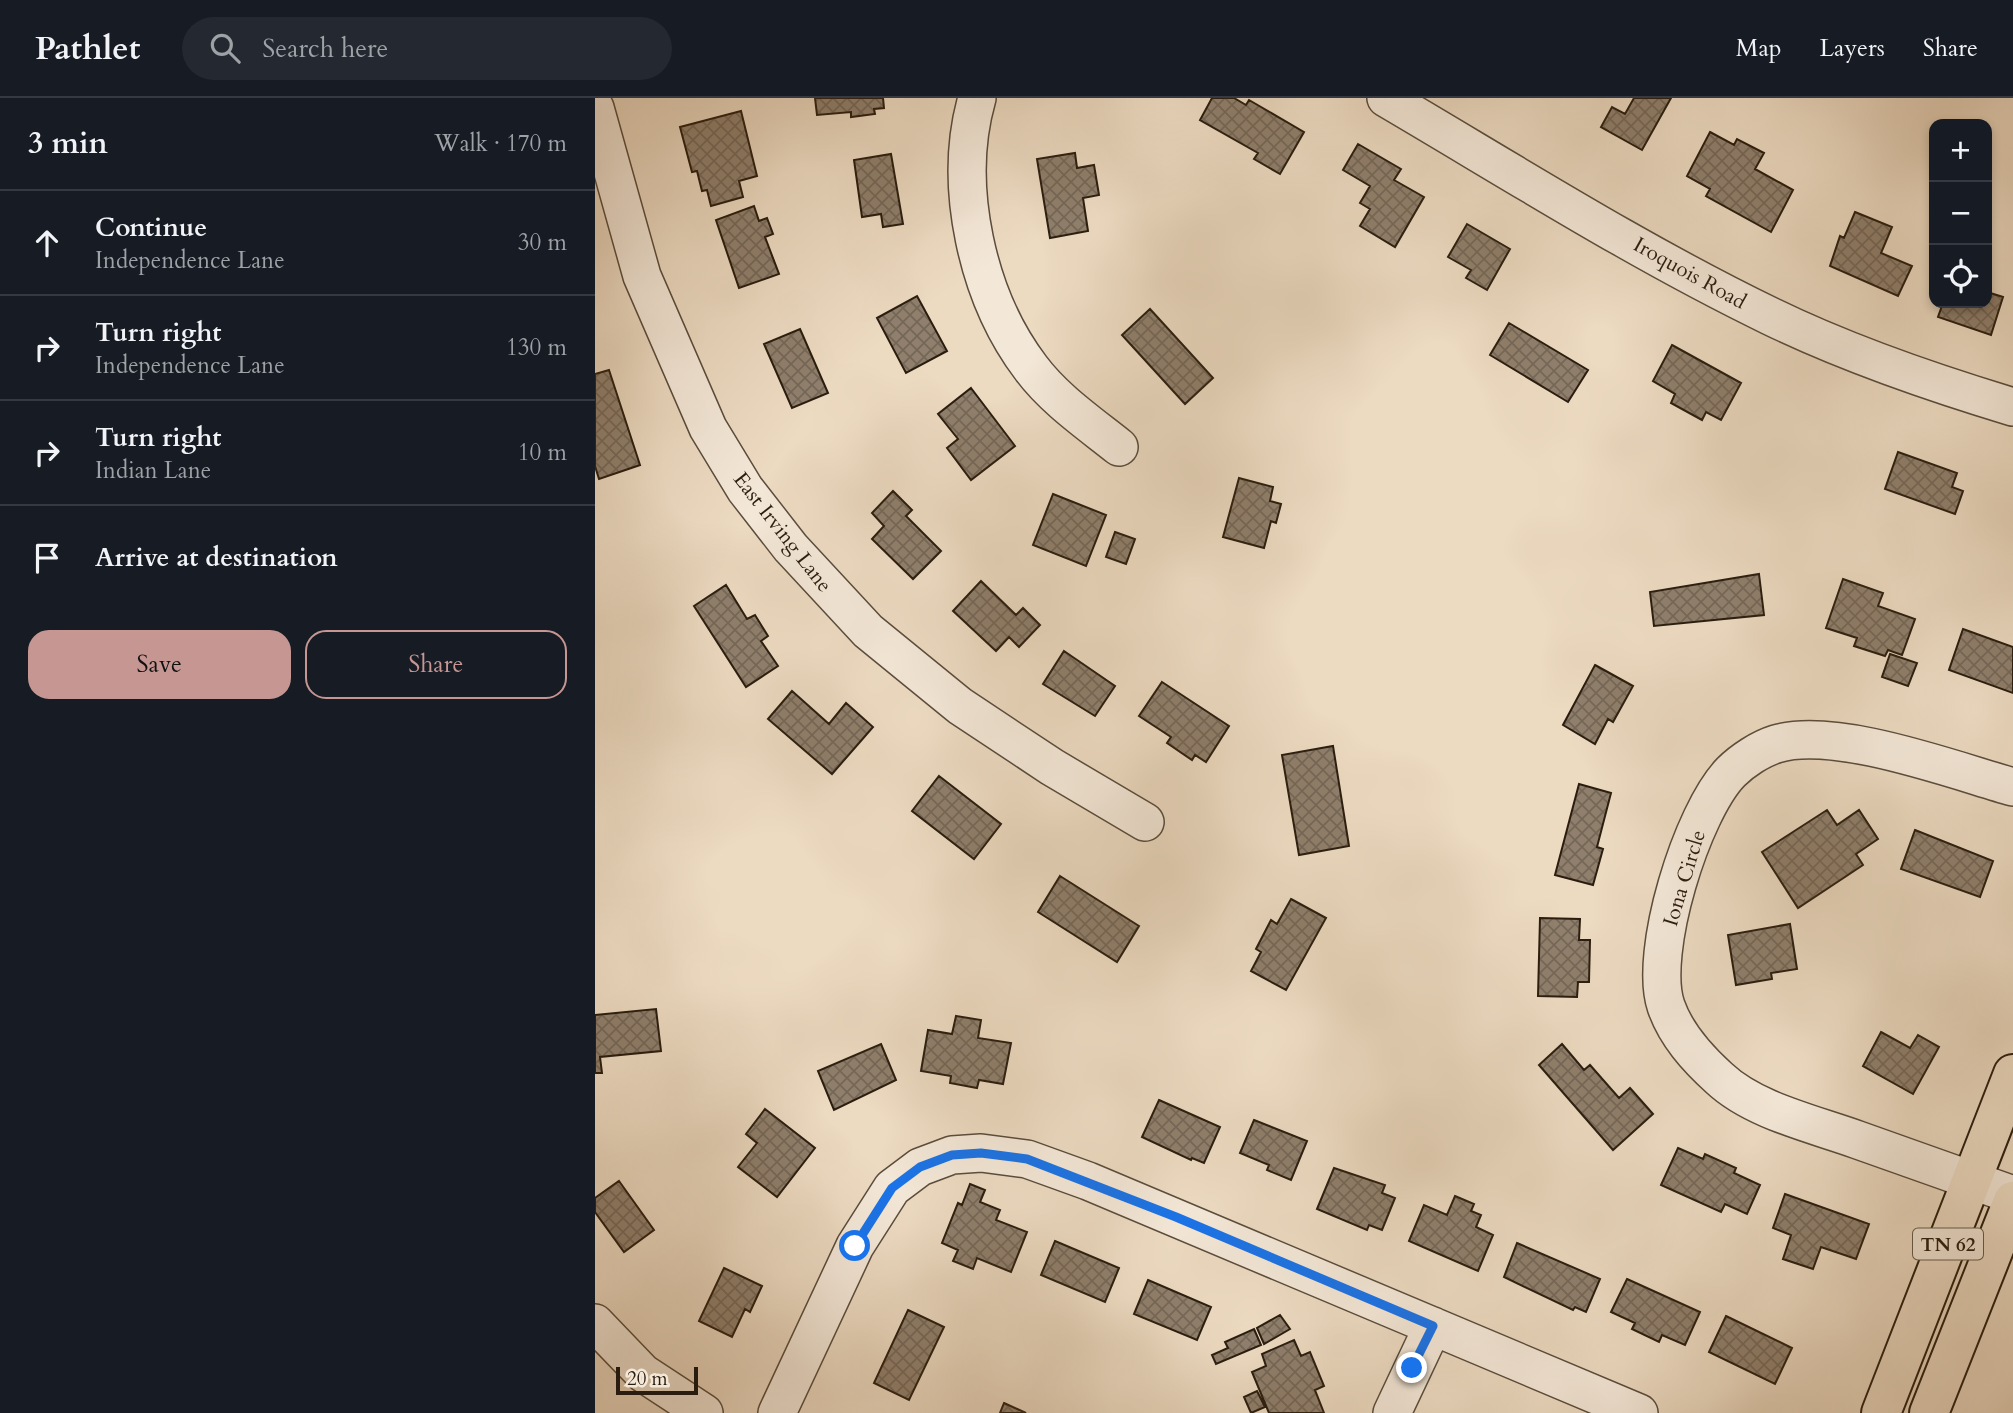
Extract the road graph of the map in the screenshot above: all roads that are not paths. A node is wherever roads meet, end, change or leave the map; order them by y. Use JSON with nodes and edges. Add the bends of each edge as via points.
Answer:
{"nodes":[{"id":1,"x":977,"y":98,"type":"edge"},
{"id":2,"x":1386,"y":98,"type":"edge"},
{"id":3,"x":595,"y":108,"type":"edge"},
{"id":4,"x":2013,"y":407,"type":"edge"},
{"id":5,"x":1119,"y":447,"type":"dead end"},
{"id":6,"x":2013,"y":787,"type":"edge"},
{"id":7,"x":1145,"y":822,"type":"dead end"},
{"id":8,"x":2013,"y":1074,"type":"edge"},
{"id":9,"x":1973,"y":1181,"type":"junction"},
{"id":10,"x":2013,"y":1195,"type":"edge"},
{"id":11,"x":2013,"y":1201,"type":"edge"},
{"id":12,"x":595,"y":1322,"type":"edge"},
{"id":13,"x":1433,"y":1326,"type":"junction"},
{"id":14,"x":704,"y":1413,"type":"edge"},
{"id":15,"x":777,"y":1413,"type":"edge"},
{"id":16,"x":1392,"y":1413,"type":"edge"},
{"id":17,"x":1639,"y":1413,"type":"edge"},
{"id":18,"x":1881,"y":1413,"type":"edge"},
{"id":19,"x":1929,"y":1413,"type":"edge"}],
"edges":[{"from":1,"to":5,"type":"street","via":[[968,128],[971,231],[997,314],[1031,369]]},
{"from":2,"to":4,"type":"street","name":"Iroquois Road","via":[[1769,316],[1909,375]]},
{"from":3,"to":7,"type":"street","name":"East Irving Lane","via":[[642,276],[708,428],[745,489],[791,548],[868,631],[960,706]]},
{"from":6,"to":9,"type":"street","name":"Iona Circle","via":[[1870,747],[1824,741],[1776,744],[1730,773],[1706,808],[1667,917],[1666,1006],[1681,1039],[1721,1080],[1775,1112]]},
{"from":8,"to":9,"type":"highway","number":"TN 62"},
{"from":9,"to":10,"type":"street","name":"Iona Circle"},
{"from":9,"to":18,"type":"highway","number":"TN 62"},
{"from":11,"to":19,"type":"highway","number":"TN 62"},
{"from":12,"to":14,"type":"street","via":[[643,1373]]},
{"from":13,"to":15,"type":"street","via":[[1027,1159],[981,1153],[952,1155],[920,1167],[883,1200],[855,1246]]},
{"from":13,"to":16,"type":"street"},
{"from":13,"to":17,"type":"street"}]}
